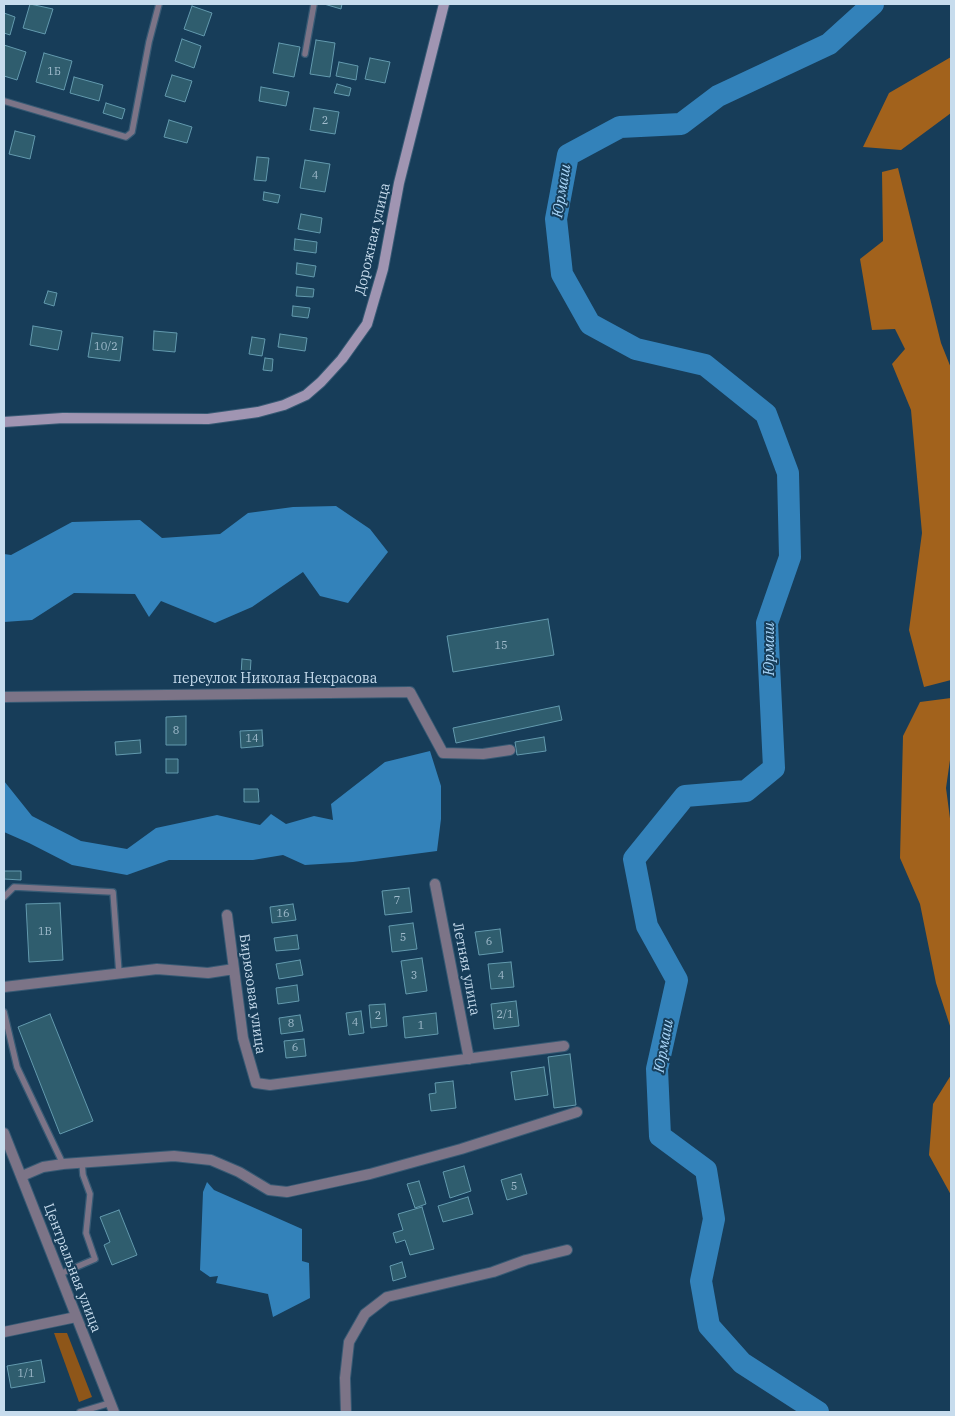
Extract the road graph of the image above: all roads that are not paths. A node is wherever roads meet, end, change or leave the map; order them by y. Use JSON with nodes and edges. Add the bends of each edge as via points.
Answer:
{"nodes":[{"id":1,"x":159,"y":4,"type":"edge"},
{"id":2,"x":314,"y":4,"type":"edge"},
{"id":3,"x":444,"y":4,"type":"edge"},
{"id":4,"x":305,"y":54,"type":"dead end"},
{"id":5,"x":4,"y":101,"type":"edge"},
{"id":6,"x":4,"y":422,"type":"edge"},
{"id":7,"x":4,"y":697,"type":"edge"},
{"id":8,"x":510,"y":750,"type":"dead end"},
{"id":9,"x":435,"y":884,"type":"dead end"},
{"id":10,"x":4,"y":897,"type":"edge"},
{"id":11,"x":226,"y":915,"type":"dead end"},
{"id":12,"x":234,"y":969,"type":"junction"},
{"id":13,"x":119,"y":973,"type":"junction"},
{"id":14,"x":4,"y":987,"type":"edge"},
{"id":15,"x":4,"y":1012,"type":"edge"},
{"id":16,"x":564,"y":1046,"type":"dead end"},
{"id":17,"x":469,"y":1059,"type":"junction"},
{"id":18,"x":577,"y":1112,"type":"dead end"},
{"id":19,"x":4,"y":1133,"type":"edge"},
{"id":20,"x":82,"y":1163,"type":"junction"},
{"id":21,"x":63,"y":1164,"type":"junction"},
{"id":22,"x":22,"y":1176,"type":"junction"},
{"id":23,"x":568,"y":1250,"type":"dead end"},
{"id":24,"x":60,"y":1274,"type":"junction"},
{"id":25,"x":76,"y":1317,"type":"junction"},
{"id":26,"x":4,"y":1332,"type":"edge"},
{"id":27,"x":112,"y":1408,"type":"edge"},
{"id":28,"x":80,"y":1412,"type":"edge"},
{"id":29,"x":346,"y":1412,"type":"edge"}],
"edges":[{"from":1,"to":5,"type":"lane","via":[[132,132],[126,137]]},
{"from":2,"to":4,"type":"lane"},
{"from":3,"to":6,"type":"street","name":"Дорожная улица","via":[[399,183],[383,269],[367,324],[321,382],[306,395],[284,405],[208,420],[63,418]]},
{"from":7,"to":8,"type":"street","name":"переулок Николая Некрасова","via":[[410,692],[443,753],[483,754]]},
{"from":9,"to":17,"type":"street","name":"Летняя улица"},
{"from":10,"to":13,"type":"lane","via":[[14,887],[114,892]]},
{"from":11,"to":12,"type":"street","name":"Бирюзовая улица"},
{"from":12,"to":13,"type":"street","via":[[208,973],[157,969]]},
{"from":12,"to":17,"type":"street","name":"Бирюзовая улица","via":[[243,1038],[256,1083],[270,1086]]},
{"from":13,"to":14,"type":"street"},
{"from":15,"to":21,"type":"lane","via":[[16,1066]]},
{"from":16,"to":17,"type":"street"},
{"from":18,"to":20,"type":"street","via":[[379,1172],[287,1192],[269,1190],[211,1160],[174,1156]]},
{"from":19,"to":22,"type":"street","name":"Центральная улица"},
{"from":20,"to":21,"type":"street"},
{"from":20,"to":24,"type":"lane","via":[[90,1194],[86,1233],[95,1259]]},
{"from":21,"to":22,"type":"street","via":[[43,1167]]},
{"from":22,"to":24,"type":"street","name":"Центральная улица"},
{"from":23,"to":29,"type":"street","via":[[387,1297],[365,1314],[349,1342]]},
{"from":24,"to":25,"type":"street","name":"Центральная улица"},
{"from":25,"to":26,"type":"street"},
{"from":25,"to":27,"type":"street","name":"Центральная улица"},
{"from":27,"to":28,"type":"lane"}]}
